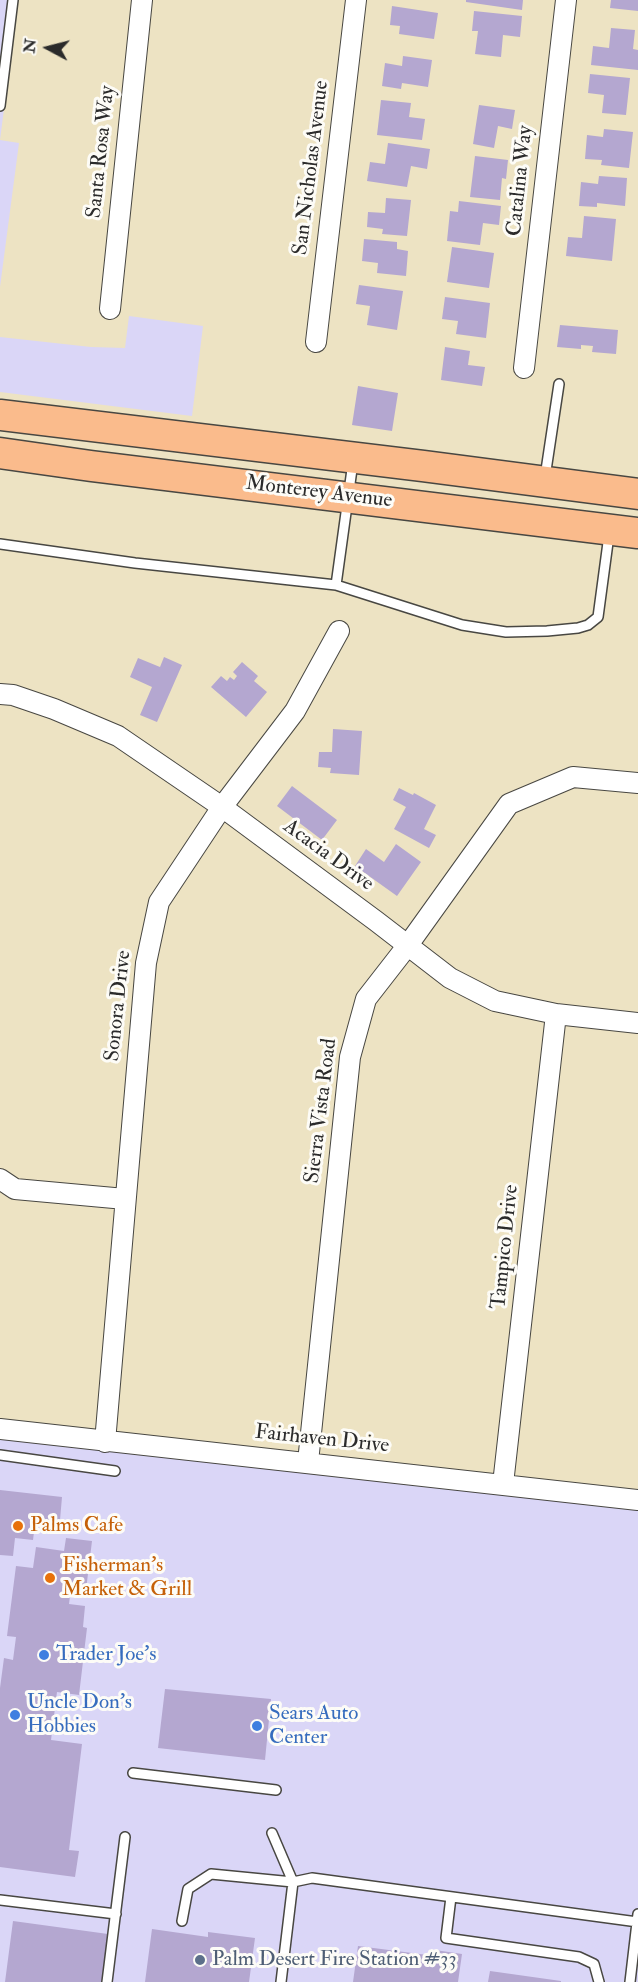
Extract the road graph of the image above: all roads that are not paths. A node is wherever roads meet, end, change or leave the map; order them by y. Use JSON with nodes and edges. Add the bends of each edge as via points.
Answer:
{"nodes":[{"id":1,"x":13,"y":0,"type":"edge"},
{"id":2,"x":142,"y":0,"type":"edge"},
{"id":3,"x":356,"y":0,"type":"edge"},
{"id":4,"x":566,"y":0,"type":"edge"},
{"id":5,"x":0,"y":106,"type":"edge"},
{"id":6,"x":110,"y":309,"type":"dead end"},
{"id":7,"x":316,"y":342,"type":"dead end"},
{"id":8,"x":524,"y":368,"type":"dead end"},
{"id":9,"x":559,"y":384,"type":"dead end"},
{"id":10,"x":0,"y":415,"type":"edge"},
{"id":11,"x":0,"y":453,"type":"edge"},
{"id":12,"x":354,"y":457,"type":"junction"},
{"id":13,"x":544,"y":482,"type":"junction"},
{"id":14,"x":638,"y":494,"type":"edge"},
{"id":15,"x":348,"y":497,"type":"junction"},
{"id":16,"x":638,"y":518,"type":"edge"},
{"id":17,"x":624,"y":531,"type":"edge"},
{"id":18,"x":0,"y":544,"type":"edge"},
{"id":19,"x":336,"y":585,"type":"junction"},
{"id":20,"x":339,"y":631,"type":"dead end"},
{"id":21,"x":0,"y":694,"type":"edge"},
{"id":22,"x":638,"y":783,"type":"edge"},
{"id":23,"x":222,"y":807,"type":"junction"},
{"id":24,"x":408,"y":945,"type":"junction"},
{"id":25,"x":556,"y":1014,"type":"junction"},
{"id":26,"x":638,"y":1023,"type":"edge"},
{"id":27,"x":0,"y":1179,"type":"edge"},
{"id":28,"x":125,"y":1199,"type":"junction"},
{"id":29,"x":0,"y":1429,"type":"edge"},
{"id":30,"x":105,"y":1442,"type":"junction"},
{"id":31,"x":0,"y":1455,"type":"edge"},
{"id":32,"x":308,"y":1462,"type":"junction"},
{"id":33,"x":115,"y":1471,"type":"dead end"},
{"id":34,"x":503,"y":1484,"type":"junction"},
{"id":35,"x":638,"y":1500,"type":"edge"},
{"id":36,"x":133,"y":1773,"type":"dead end"},
{"id":37,"x":276,"y":1790,"type":"dead end"},
{"id":38,"x":272,"y":1833,"type":"dead end"},
{"id":39,"x":125,"y":1837,"type":"dead end"},
{"id":40,"x":293,"y":1882,"type":"junction"},
{"id":41,"x":451,"y":1897,"type":"junction"},
{"id":42,"x":0,"y":1900,"type":"edge"},
{"id":43,"x":116,"y":1914,"type":"junction"},
{"id":44,"x":638,"y":1920,"type":"edge"},
{"id":45,"x":182,"y":1921,"type":"dead end"},
{"id":46,"x":107,"y":1982,"type":"edge"},
{"id":47,"x":281,"y":1982,"type":"edge"},
{"id":48,"x":600,"y":1982,"type":"edge"},
{"id":49,"x":630,"y":1982,"type":"edge"}],
"edges":[{"from":1,"to":5,"type":"lane"},
{"from":2,"to":6,"type":"street","name":"Santa Rosa Way"},
{"from":3,"to":7,"type":"street","name":"San Nicholas Avenue"},
{"from":4,"to":8,"type":"street","name":"Catalina Way"},
{"from":9,"to":13,"type":"lane"},
{"from":10,"to":12,"type":"main road","name":"Monterey Avenue"},
{"from":11,"to":15,"type":"main road","name":"Monterey Avenue"},
{"from":12,"to":13,"type":"main road","name":"Monterey Avenue"},
{"from":12,"to":15,"type":"lane"},
{"from":13,"to":14,"type":"main road","name":"Monterey Avenue"},
{"from":15,"to":17,"type":"main road","name":"Monterey Avenue"},
{"from":15,"to":19,"type":"lane"},
{"from":16,"to":17,"type":"main road","via":[[620,517],[612,522]]},
{"from":17,"to":19,"type":"lane","via":[[598,617],[578,628],[506,632],[462,625]]},
{"from":18,"to":19,"type":"lane"},
{"from":20,"to":23,"type":"street","name":"Sonora Drive","via":[[295,711]]},
{"from":21,"to":23,"type":"street","name":"Acacia Drive","via":[[54,709],[118,736]]},
{"from":22,"to":24,"type":"street","name":"Sierra Vista Road","via":[[573,777],[508,804]]},
{"from":23,"to":24,"type":"street","name":"Acacia Drive"},
{"from":23,"to":28,"type":"street","name":"Sonora Drive","via":[[159,902],[146,963]]},
{"from":24,"to":25,"type":"street","name":"Acacia Drive","via":[[450,978],[495,1001]]},
{"from":24,"to":32,"type":"street","name":"Sierra Vista Road","via":[[366,999],[350,1057]]},
{"from":25,"to":26,"type":"street","name":"Acacia Drive"},
{"from":25,"to":34,"type":"street","name":"Tampico Drive"},
{"from":27,"to":28,"type":"street","via":[[15,1190]]},
{"from":28,"to":30,"type":"street","name":"Sonora Drive"},
{"from":29,"to":30,"type":"street","name":"Fairhaven Drive"},
{"from":30,"to":32,"type":"street","name":"Fairhaven Drive"},
{"from":31,"to":33,"type":"lane"},
{"from":32,"to":34,"type":"street","name":"Fairhaven Drive"},
{"from":34,"to":35,"type":"street","name":"Fairhaven Drive"},
{"from":36,"to":37,"type":"lane"},
{"from":38,"to":40,"type":"lane"},
{"from":39,"to":43,"type":"lane"},
{"from":40,"to":41,"type":"lane","via":[[312,1878]]},
{"from":40,"to":45,"type":"lane","via":[[211,1874],[188,1889]]},
{"from":40,"to":47,"type":"lane"},
{"from":41,"to":44,"type":"lane"},
{"from":41,"to":48,"type":"lane","via":[[446,1938],[579,1957],[594,1964]]},
{"from":42,"to":43,"type":"lane"},
{"from":43,"to":46,"type":"lane"},
{"from":44,"to":49,"type":"lane"}]}
